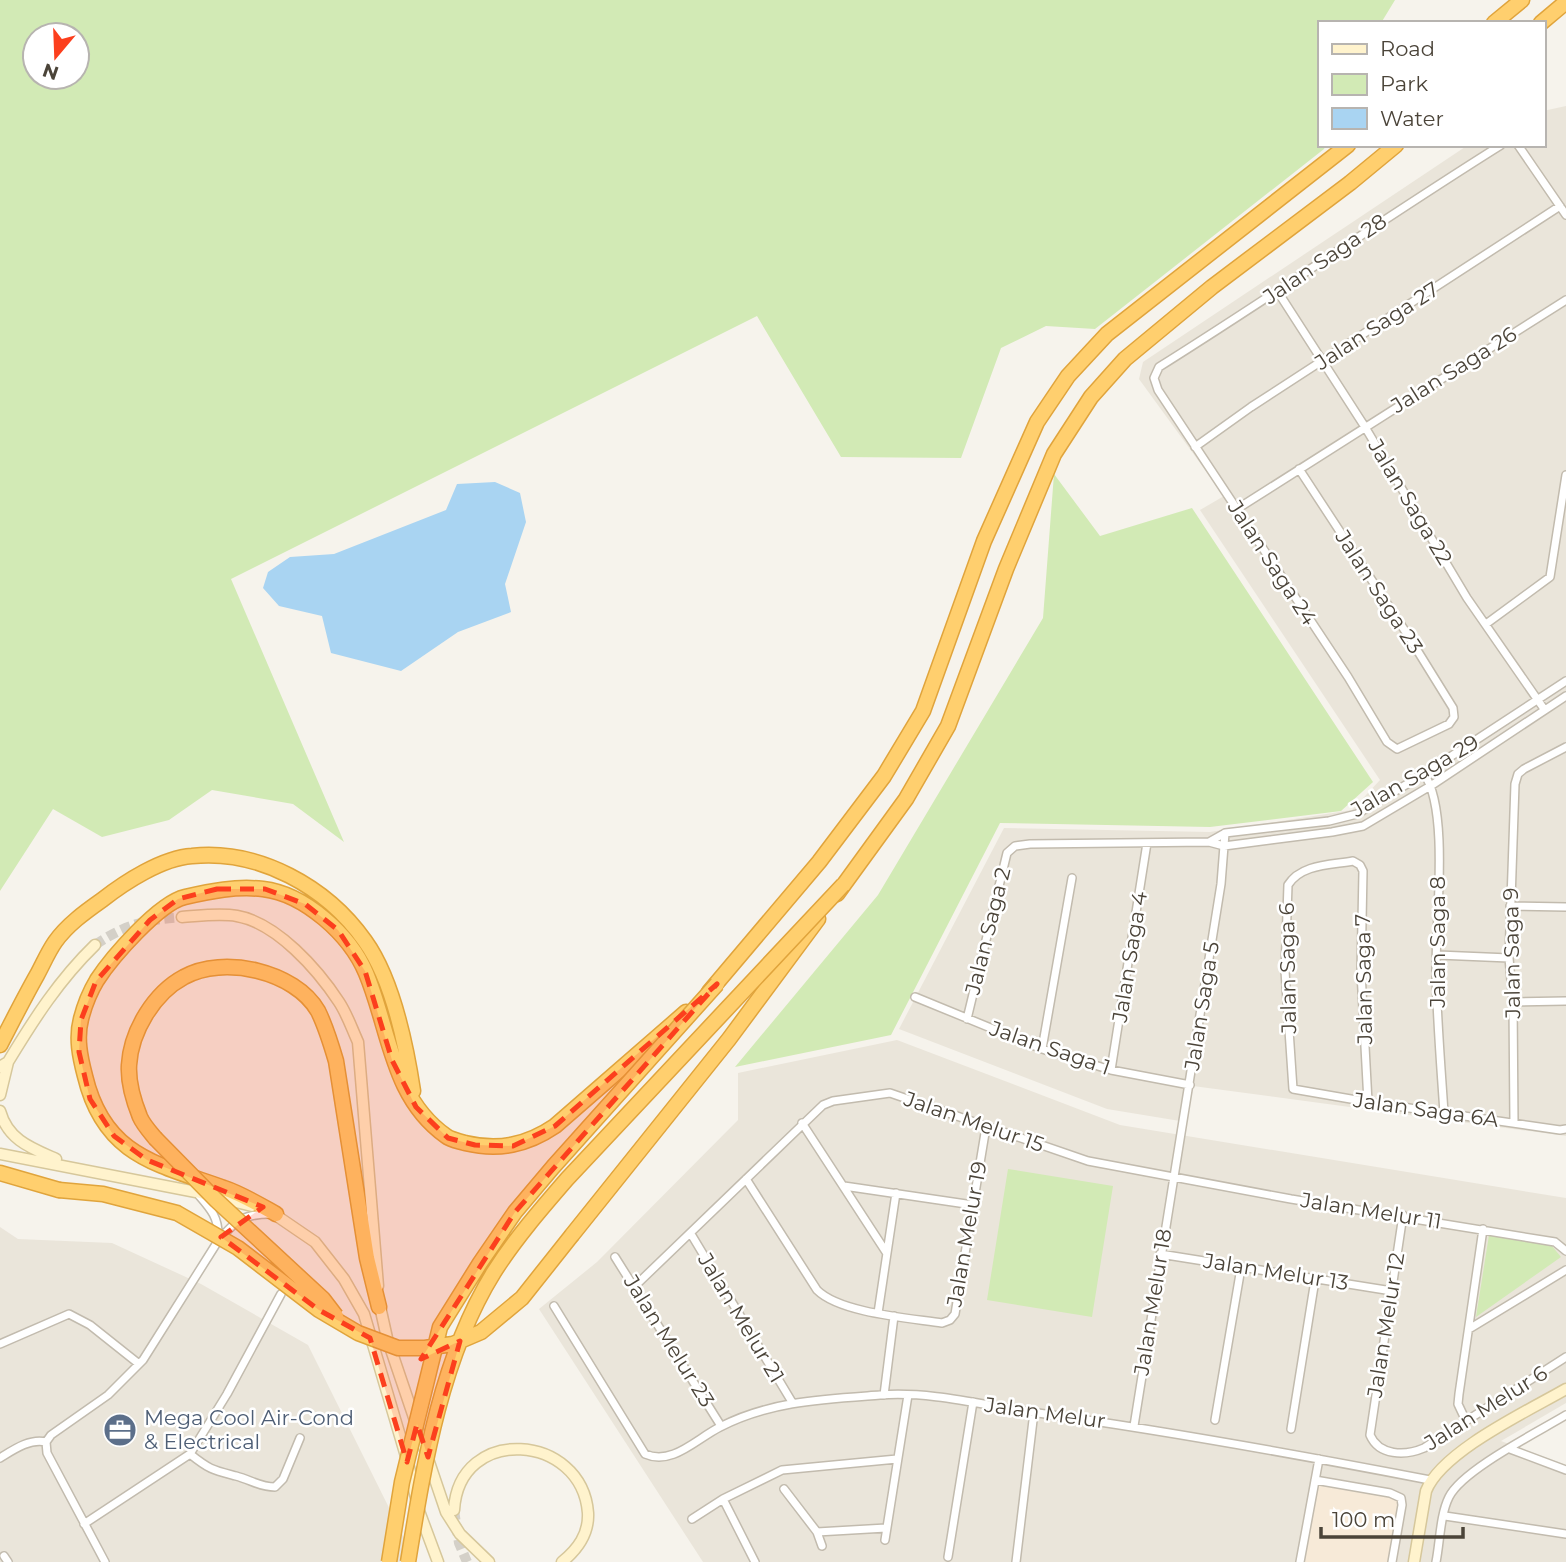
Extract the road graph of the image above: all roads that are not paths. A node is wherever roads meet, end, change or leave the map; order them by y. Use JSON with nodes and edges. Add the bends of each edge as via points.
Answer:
{"nodes":[{"id":1,"x":1522,"y":0,"type":"edge"},
{"id":2,"x":1566,"y":2,"type":"edge"},
{"id":3,"x":1496,"y":21,"type":"edge"},
{"id":4,"x":1543,"y":21,"type":"edge"},
{"id":5,"x":1345,"y":147,"type":"edge"},
{"id":6,"x":1394,"y":147,"type":"edge"},
{"id":7,"x":1499,"y":147,"type":"edge"},
{"id":8,"x":1519,"y":147,"type":"edge"},
{"id":9,"x":1560,"y":206,"type":"junction"},
{"id":10,"x":1566,"y":215,"type":"edge"},
{"id":11,"x":1278,"y":292,"type":"junction"},
{"id":12,"x":1566,"y":300,"type":"edge"},
{"id":13,"x":1322,"y":362,"type":"junction"},
{"id":14,"x":1154,"y":379,"type":"joint"},
{"id":15,"x":1365,"y":427,"type":"junction"},
{"id":16,"x":1195,"y":447,"type":"junction"},
{"id":17,"x":1299,"y":469,"type":"junction"},
{"id":18,"x":1566,"y":475,"type":"edge"},
{"id":19,"x":1237,"y":509,"type":"junction"},
{"id":20,"x":1486,"y":624,"type":"junction"},
{"id":21,"x":1566,"y":681,"type":"edge"},
{"id":22,"x":1566,"y":696,"type":"edge"},
{"id":23,"x":1537,"y":701,"type":"junction"},
{"id":24,"x":1544,"y":709,"type":"junction"},
{"id":25,"x":1391,"y":747,"type":"joint"},
{"id":26,"x":1566,"y":747,"type":"edge"},
{"id":27,"x":1424,"y":774,"type":"junction"},
{"id":28,"x":1432,"y":785,"type":"junction"},
{"id":29,"x":1225,"y":833,"type":"junction"},
{"id":30,"x":1209,"y":842,"type":"junction"},
{"id":31,"x":1147,"y":843,"type":"junction"},
{"id":32,"x":1015,"y":846,"type":"joint"},
{"id":33,"x":1224,"y":846,"type":"junction"},
{"id":34,"x":1353,"y":861,"type":"joint"},
{"id":35,"x":1072,"y":878,"type":"dead end"},
{"id":36,"x":843,"y":885,"type":"junction"},
{"id":37,"x":1510,"y":906,"type":"junction"},
{"id":38,"x":1566,"y":907,"type":"edge"},
{"id":39,"x":182,"y":917,"type":"tunnel mouth"},
{"id":40,"x":94,"y":945,"type":"tunnel mouth"},
{"id":41,"x":1437,"y":955,"type":"junction"},
{"id":42,"x":1509,"y":958,"type":"junction"},
{"id":43,"x":717,"y":984,"type":"junction"},
{"id":44,"x":915,"y":997,"type":"dead end"},
{"id":45,"x":1566,"y":1001,"type":"edge"},
{"id":46,"x":1513,"y":1002,"type":"junction"},
{"id":47,"x":967,"y":1019,"type":"junction"},
{"id":48,"x":0,"y":1045,"type":"edge"},
{"id":49,"x":1042,"y":1049,"type":"junction"},
{"id":50,"x":4,"y":1065,"type":"edge"},
{"id":51,"x":1111,"y":1070,"type":"junction"},
{"id":52,"x":1291,"y":1083,"type":"joint"},
{"id":53,"x":1189,"y":1085,"type":"junction"},
{"id":54,"x":0,"y":1096,"type":"edge"},
{"id":55,"x":1368,"y":1102,"type":"junction"},
{"id":56,"x":416,"y":1107,"type":"junction"},
{"id":57,"x":0,"y":1111,"type":"edge"},
{"id":58,"x":1444,"y":1113,"type":"junction"},
{"id":59,"x":802,"y":1123,"type":"junction"},
{"id":60,"x":1514,"y":1124,"type":"junction"},
{"id":61,"x":986,"y":1127,"type":"junction"},
{"id":62,"x":1566,"y":1129,"type":"edge"},
{"id":63,"x":0,"y":1153,"type":"edge"},
{"id":64,"x":72,"y":1166,"type":"junction"},
{"id":65,"x":0,"y":1173,"type":"edge"},
{"id":66,"x":1173,"y":1178,"type":"junction"},
{"id":67,"x":746,"y":1179,"type":"junction"},
{"id":68,"x":844,"y":1186,"type":"junction"},
{"id":69,"x":196,"y":1192,"type":"junction"},
{"id":70,"x":896,"y":1193,"type":"junction"},
{"id":71,"x":973,"y":1205,"type":"junction"},
{"id":72,"x":276,"y":1214,"type":"junction"},
{"id":73,"x":1403,"y":1215,"type":"junction"},
{"id":74,"x":1483,"y":1229,"type":"junction"},
{"id":75,"x":691,"y":1234,"type":"junction"},
{"id":76,"x":218,"y":1241,"type":"junction"},
{"id":77,"x":1566,"y":1251,"type":"edge"},
{"id":78,"x":887,"y":1252,"type":"junction"},
{"id":79,"x":1160,"y":1254,"type":"junction"},
{"id":80,"x":615,"y":1257,"type":"dead end"},
{"id":81,"x":1241,"y":1268,"type":"junction"},
{"id":82,"x":1566,"y":1270,"type":"edge"},
{"id":83,"x":1315,"y":1280,"type":"junction"},
{"id":84,"x":635,"y":1286,"type":"junction"},
{"id":85,"x":1392,"y":1291,"type":"junction"},
{"id":86,"x":281,"y":1294,"type":"dead end"},
{"id":87,"x":554,"y":1306,"type":"dead end"},
{"id":88,"x":379,"y":1307,"type":"junction"},
{"id":89,"x":878,"y":1312,"type":"junction"},
{"id":90,"x":894,"y":1316,"type":"junction"},
{"id":91,"x":339,"y":1320,"type":"junction"},
{"id":92,"x":1469,"y":1329,"type":"junction"},
{"id":93,"x":0,"y":1344,"type":"edge"},
{"id":94,"x":1566,"y":1357,"type":"edge"},
{"id":95,"x":139,"y":1364,"type":"junction"},
{"id":96,"x":1566,"y":1389,"type":"edge"},
{"id":97,"x":884,"y":1395,"type":"junction"},
{"id":98,"x":908,"y":1395,"type":"junction"},
{"id":99,"x":792,"y":1402,"type":"junction"},
{"id":100,"x":973,"y":1402,"type":"junction"},
{"id":101,"x":1034,"y":1412,"type":"junction"},
{"id":102,"x":1566,"y":1415,"type":"edge"},
{"id":103,"x":1215,"y":1420,"type":"dead end"},
{"id":104,"x":1466,"y":1421,"type":"junction"},
{"id":105,"x":721,"y":1426,"type":"junction"},
{"id":106,"x":1134,"y":1426,"type":"junction"},
{"id":107,"x":1291,"y":1429,"type":"dead end"},
{"id":108,"x":1370,"y":1435,"type":"joint"},
{"id":109,"x":300,"y":1438,"type":"dead end"},
{"id":110,"x":46,"y":1442,"type":"junction"},
{"id":111,"x":1510,"y":1449,"type":"junction"},
{"id":112,"x":190,"y":1454,"type":"junction"},
{"id":113,"x":0,"y":1458,"type":"edge"},
{"id":114,"x":897,"y":1459,"type":"junction"},
{"id":115,"x":1320,"y":1459,"type":"junction"},
{"id":116,"x":1566,"y":1470,"type":"edge"},
{"id":117,"x":1315,"y":1480,"type":"junction"},
{"id":118,"x":1430,"y":1480,"type":"junction"},
{"id":119,"x":784,"y":1489,"type":"dead end"},
{"id":120,"x":723,"y":1499,"type":"junction"},
{"id":121,"x":454,"y":1510,"type":"tunnel mouth"},
{"id":122,"x":1444,"y":1516,"type":"junction"},
{"id":123,"x":692,"y":1519,"type":"dead end"},
{"id":124,"x":85,"y":1524,"type":"junction"},
{"id":125,"x":887,"y":1528,"type":"junction"},
{"id":126,"x":817,"y":1532,"type":"junction"},
{"id":127,"x":1566,"y":1534,"type":"edge"},
{"id":128,"x":885,"y":1540,"type":"dead end"},
{"id":129,"x":822,"y":1546,"type":"dead end"},
{"id":130,"x":948,"y":1557,"type":"dead end"},
{"id":131,"x":106,"y":1562,"type":"edge"},
{"id":132,"x":389,"y":1562,"type":"edge"},
{"id":133,"x":408,"y":1562,"type":"edge"},
{"id":134,"x":438,"y":1562,"type":"edge"},
{"id":135,"x":489,"y":1562,"type":"edge"},
{"id":136,"x":562,"y":1562,"type":"edge"},
{"id":137,"x":755,"y":1562,"type":"edge"},
{"id":138,"x":1016,"y":1562,"type":"edge"},
{"id":139,"x":1300,"y":1562,"type":"edge"},
{"id":140,"x":1392,"y":1562,"type":"edge"},
{"id":141,"x":1414,"y":1562,"type":"edge"},
{"id":142,"x":1436,"y":1562,"type":"edge"}],
"edges":[{"from":1,"to":3,"type":"highway"},
{"from":2,"to":4,"type":"highway"},
{"from":5,"to":43,"type":"highway","via":[[1107,334],[1068,376],[1037,422],[984,541],[917,722],[884,776],[819,862]]},
{"from":6,"to":36,"type":"highway","via":[[1212,287],[1125,359],[1091,397],[1054,454],[947,726],[906,799]]},
{"from":7,"to":11,"type":"street","name":"Jalan Saga 28","via":[[1393,212]]},
{"from":8,"to":9,"type":"street"},
{"from":9,"to":10,"type":"street"},
{"from":9,"to":13,"type":"street","name":"Jalan Saga 27"},
{"from":11,"to":13,"type":"street","name":"Jalan Saga 22"},
{"from":11,"to":14,"type":"street","name":"Jalan Saga 28","via":[[1159,367]]},
{"from":12,"to":15,"type":"street","name":"Jalan Saga 26"},
{"from":13,"to":15,"type":"street","name":"Jalan Saga 22"},
{"from":13,"to":16,"type":"street","name":"Jalan Saga 27"},
{"from":14,"to":16,"type":"street","name":"Jalan Saga 24"},
{"from":15,"to":17,"type":"street","name":"Jalan Saga 26"},
{"from":15,"to":20,"type":"street","name":"Jalan Saga 22"},
{"from":16,"to":19,"type":"street","name":"Jalan Saga 24"},
{"from":17,"to":19,"type":"street","name":"Jalan Saga 26"},
{"from":17,"to":25,"type":"street","name":"Jalan Saga 23","via":[[1453,708],[1449,724],[1397,749]]},
{"from":18,"to":20,"type":"street","via":[[1550,577]]},
{"from":19,"to":25,"type":"street","name":"Jalan Saga 24"},
{"from":20,"to":23,"type":"street","name":"Jalan Saga 22"},
{"from":21,"to":23,"type":"street","name":"Jalan Saga 29"},
{"from":22,"to":24,"type":"street","name":"Jalan Saga 29"},
{"from":23,"to":24,"type":"street","name":"Jalan Saga 22"},
{"from":23,"to":27,"type":"street","name":"Jalan Saga 29"},
{"from":24,"to":28,"type":"street","name":"Jalan Saga 29"},
{"from":26,"to":37,"type":"street","name":"Jalan Saga 9","via":[[1518,774]]},
{"from":27,"to":28,"type":"street","name":"Jalan Saga 8"},
{"from":27,"to":29,"type":"street","name":"Jalan Saga 29","via":[[1357,814]]},
{"from":28,"to":33,"type":"street","name":"Jalan Saga 29","via":[[1363,826]]},
{"from":28,"to":41,"type":"street","name":"Jalan Saga 8","via":[[1438,825]]},
{"from":29,"to":30,"type":"street","name":"Jalan Saga 29"},
{"from":29,"to":33,"type":"street","name":"Jalan Saga 5"},
{"from":30,"to":31,"type":"street","name":"Jalan Saga 29"},
{"from":30,"to":33,"type":"street","name":"Jalan Saga 29"},
{"from":31,"to":32,"type":"street","name":"Jalan Saga 29"},
{"from":31,"to":51,"type":"street","name":"Jalan Saga 4"},
{"from":32,"to":47,"type":"street","name":"Jalan Saga 2","via":[[1007,853]]},
{"from":33,"to":53,"type":"street","name":"Jalan Saga 5"},
{"from":34,"to":52,"type":"street","name":"Jalan Saga 6","via":[[1302,870],[1288,885],[1285,971]]},
{"from":34,"to":55,"type":"street","name":"Jalan Saga 7","via":[[1363,871],[1361,972]]},
{"from":35,"to":49,"type":"street"},
{"from":36,"to":91,"type":"highway","bridge":true,"via":[[729,1039],[522,1298],[500,1319],[453,1344],[425,1348],[379,1342]]},
{"from":36,"to":133,"type":"highway","bridge":true,"via":[[567,1180],[494,1273],[462,1336],[444,1392]]},
{"from":37,"to":38,"type":"street"},
{"from":37,"to":42,"type":"street","name":"Jalan Saga 9"},
{"from":39,"to":88,"type":"street","via":[[235,916],[270,931],[319,973],[341,1005],[358,1042]]},
{"from":40,"to":50,"type":"street","via":[[72,966]]},
{"from":41,"to":42,"type":"street"},
{"from":41,"to":58,"type":"street","name":"Jalan Saga 8"},
{"from":42,"to":46,"type":"street","name":"Jalan Saga 9"},
{"from":43,"to":56,"type":"highway","bridge":true,"via":[[536,1139],[497,1147],[448,1139]]},
{"from":43,"to":132,"type":"highway","bridge":true,"via":[[515,1212],[440,1327],[402,1482]]},
{"from":44,"to":47,"type":"street","name":"Jalan Saga 1"},
{"from":45,"to":46,"type":"street"},
{"from":46,"to":60,"type":"street","name":"Jalan Saga 9"},
{"from":47,"to":49,"type":"street","name":"Jalan Saga 1"},
{"from":48,"to":56,"type":"highway","via":[[55,942],[77,918],[150,869],[190,855],[225,858],[258,863],[292,876],[336,906],[366,943],[389,990]]},
{"from":49,"to":51,"type":"street","name":"Jalan Saga 1"},
{"from":50,"to":54,"type":"street"},
{"from":51,"to":53,"type":"street","name":"Jalan Saga 1"},
{"from":52,"to":55,"type":"street","name":"Jalan Saga 6A","via":[[1301,1091]]},
{"from":53,"to":66,"type":"street","name":"Jalan Saga 5"},
{"from":55,"to":58,"type":"street","name":"Jalan Saga 6A"},
{"from":56,"to":72,"type":"highway","via":[[392,1060],[365,971],[338,930],[305,904],[265,889],[217,889],[178,899],[150,919],[96,981],[81,1020],[79,1052],[90,1099],[114,1136],[147,1160],[227,1188]]},
{"from":57,"to":64,"type":"street","via":[[4,1125],[22,1144]]},
{"from":58,"to":60,"type":"street","name":"Jalan Saga 6A"},
{"from":59,"to":61,"type":"street","name":"Jalan Melur 15","via":[[833,1101],[890,1093]]},
{"from":59,"to":67,"type":"street","name":"Jalan Melur 15"},
{"from":59,"to":68,"type":"street"},
{"from":60,"to":62,"type":"street","name":"Jalan Saga 6A"},
{"from":61,"to":66,"type":"street","name":"Jalan Melur 15","via":[[1088,1161]]},
{"from":61,"to":71,"type":"street","name":"Jalan Melur 19"},
{"from":63,"to":64,"type":"street"},
{"from":64,"to":69,"type":"street"},
{"from":65,"to":91,"type":"highway","bridge":true,"via":[[59,1190],[103,1194],[177,1213],[238,1248]]},
{"from":66,"to":73,"type":"street","name":"Jalan Melur 11"},
{"from":66,"to":79,"type":"street","name":"Jalan Melur 18"},
{"from":67,"to":75,"type":"street","name":"Jalan Melur 15"},
{"from":67,"to":89,"type":"street","name":"Jalan Melur 19","via":[[817,1290],[827,1300]]},
{"from":68,"to":70,"type":"street"},
{"from":68,"to":78,"type":"street"},
{"from":69,"to":72,"type":"street"},
{"from":69,"to":76,"type":"street","via":[[219,1223]]},
{"from":70,"to":71,"type":"street"},
{"from":70,"to":78,"type":"street"},
{"from":71,"to":90,"type":"street","name":"Jalan Melur 19","via":[[955,1314],[942,1323]]},
{"from":72,"to":76,"type":"street","via":[[250,1214]]},
{"from":72,"to":134,"type":"street","via":[[315,1242],[344,1279],[363,1314]]},
{"from":73,"to":74,"type":"street","name":"Jalan Melur 11"},
{"from":73,"to":85,"type":"street","name":"Jalan Melur 12"},
{"from":74,"to":77,"type":"street","name":"Jalan Melur 11","via":[[1555,1241]]},
{"from":74,"to":92,"type":"street"},
{"from":75,"to":84,"type":"street","name":"Jalan Melur 15"},
{"from":75,"to":99,"type":"street","name":"Jalan Melur 21"},
{"from":76,"to":95,"type":"street"},
{"from":78,"to":89,"type":"street"},
{"from":79,"to":81,"type":"street","name":"Jalan Melur 13"},
{"from":79,"to":106,"type":"street","name":"Jalan Melur 18"},
{"from":80,"to":84,"type":"street","name":"Jalan Melur 23"},
{"from":81,"to":83,"type":"street","name":"Jalan Melur 13"},
{"from":81,"to":103,"type":"street"},
{"from":82,"to":92,"type":"street"},
{"from":83,"to":85,"type":"street","name":"Jalan Melur 13"},
{"from":83,"to":107,"type":"street"},
{"from":84,"to":105,"type":"street","name":"Jalan Melur 23"},
{"from":85,"to":108,"type":"street","name":"Jalan Melur 12"},
{"from":86,"to":112,"type":"street"},
{"from":87,"to":105,"type":"street","name":"Jalan Melur","via":[[645,1454],[667,1458]]},
{"from":88,"to":91,"type":"highway","bridge":true,"via":[[336,1061],[317,1009],[296,988],[250,969],[213,968],[185,976],[150,1007],[141,1023],[129,1065],[141,1119]]},
{"from":88,"to":135,"type":"street","via":[[446,1512],[460,1534]]},
{"from":89,"to":90,"type":"street","name":"Jalan Melur 19"},
{"from":90,"to":97,"type":"street"},
{"from":92,"to":104,"type":"street","via":[[1458,1404]]},
{"from":93,"to":95,"type":"street","via":[[69,1314]]},
{"from":94,"to":104,"type":"street","name":"Jalan Melur 6"},
{"from":95,"to":110,"type":"street","via":[[108,1395]]},
{"from":96,"to":118,"type":"street","via":[[1468,1447]]},
{"from":97,"to":98,"type":"street","name":"Jalan Melur"},
{"from":97,"to":99,"type":"street","name":"Jalan Melur"},
{"from":98,"to":100,"type":"street","name":"Jalan Melur"},
{"from":98,"to":114,"type":"street"},
{"from":99,"to":105,"type":"street","name":"Jalan Melur"},
{"from":100,"to":101,"type":"street","name":"Jalan Melur"},
{"from":100,"to":130,"type":"street"},
{"from":101,"to":106,"type":"street","name":"Jalan Melur"},
{"from":101,"to":138,"type":"street"},
{"from":102,"to":111,"type":"street"},
{"from":104,"to":108,"type":"street","name":"Jalan Melur 6","via":[[1411,1453],[1384,1451],[1374,1445]]},
{"from":106,"to":115,"type":"street","name":"Jalan Melur"},
{"from":109,"to":112,"type":"street","via":[[275,1487],[219,1473]]},
{"from":110,"to":113,"type":"street","via":[[27,1444]]},
{"from":110,"to":124,"type":"street","via":[[47,1453]]},
{"from":111,"to":116,"type":"street"},
{"from":111,"to":122,"type":"street","via":[[1461,1482],[1449,1497]]},
{"from":112,"to":124,"type":"street"},
{"from":114,"to":120,"type":"street","via":[[782,1469]]},
{"from":114,"to":125,"type":"street"},
{"from":115,"to":117,"type":"street"},
{"from":115,"to":118,"type":"street","name":"Jalan Melur"},
{"from":117,"to":139,"type":"street"},
{"from":117,"to":140,"type":"street","via":[[1401,1498]]},
{"from":118,"to":141,"type":"street"},
{"from":119,"to":126,"type":"street"},
{"from":120,"to":123,"type":"street"},
{"from":120,"to":137,"type":"street"},
{"from":121,"to":136,"type":"street","via":[[460,1481],[477,1461],[519,1448],[541,1452],[562,1463],[580,1482],[587,1500],[584,1538]]},
{"from":122,"to":127,"type":"street"},
{"from":122,"to":142,"type":"street"},
{"from":124,"to":131,"type":"street"},
{"from":125,"to":126,"type":"street"},
{"from":125,"to":128,"type":"street"},
{"from":126,"to":129,"type":"street"}]}
